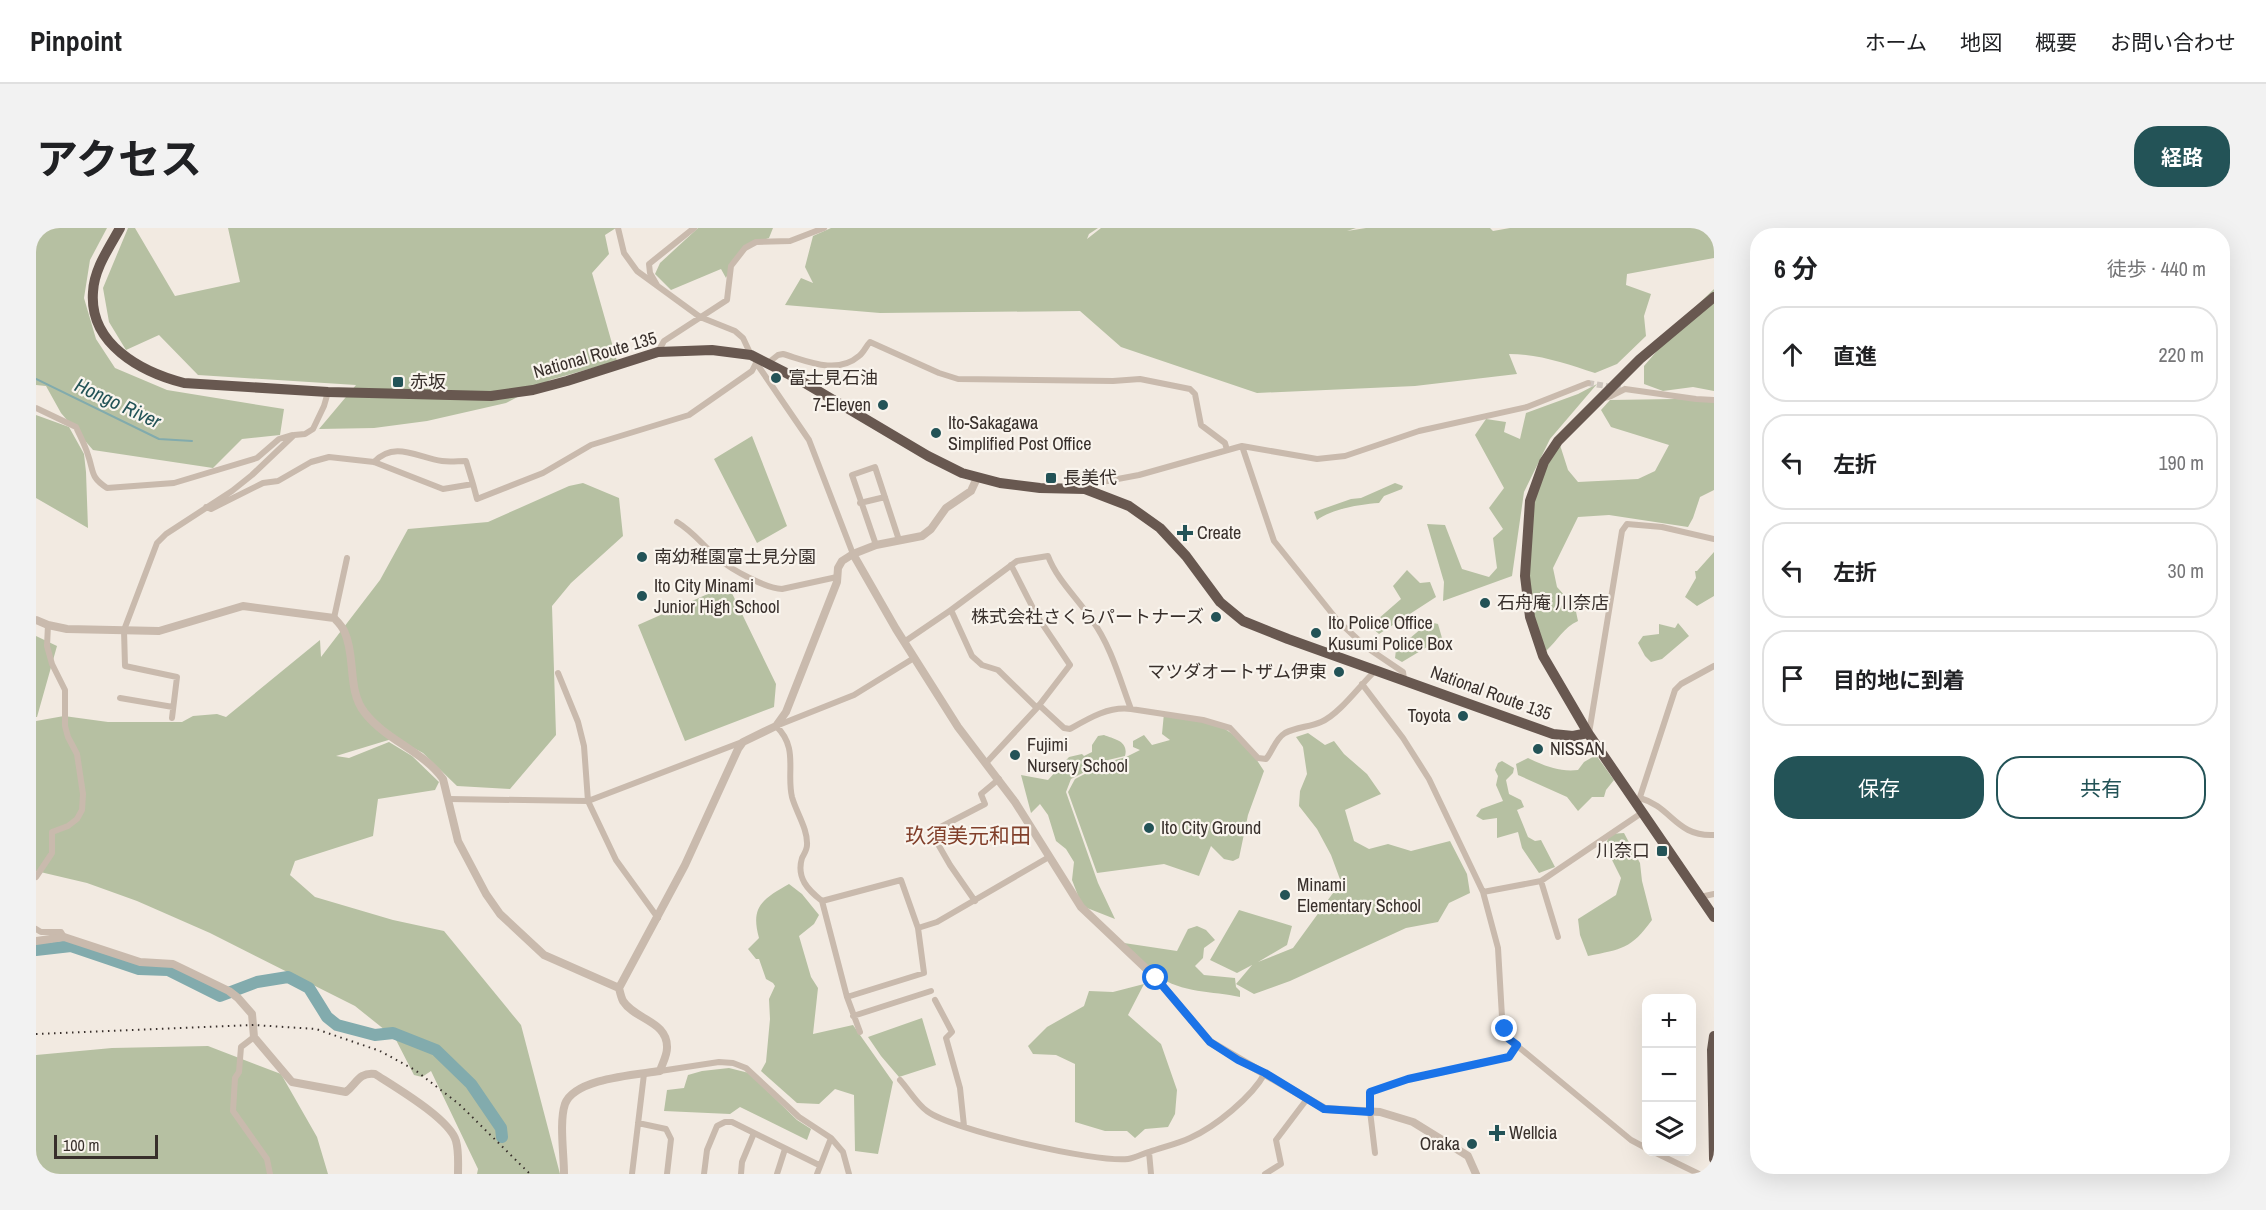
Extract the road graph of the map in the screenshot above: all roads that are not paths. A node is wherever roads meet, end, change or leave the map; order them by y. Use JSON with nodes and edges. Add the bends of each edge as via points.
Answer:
{"nodes":[{"id":1,"x":120,"y":228,"type":"edge"},
{"id":2,"x":618,"y":228,"type":"edge"},
{"id":3,"x":694,"y":228,"type":"edge"},
{"id":4,"x":824,"y":228,"type":"edge"},
{"id":5,"x":658,"y":287,"type":"junction"},
{"id":6,"x":1714,"y":297,"type":"edge"},
{"id":7,"x":700,"y":317,"type":"junction"},
{"id":8,"x":658,"y":352,"type":"junction"},
{"id":9,"x":759,"y":359,"type":"junction"},
{"id":10,"x":1588,"y":383,"type":"tunnel mouth"},
{"id":11,"x":328,"y":392,"type":"junction"},
{"id":12,"x":1601,"y":398,"type":"junction"},
{"id":13,"x":1714,"y":400,"type":"edge"},
{"id":14,"x":36,"y":408,"type":"edge"},
{"id":15,"x":294,"y":435,"type":"junction"},
{"id":16,"x":1242,"y":446,"type":"junction"},
{"id":17,"x":1227,"y":450,"type":"junction"},
{"id":18,"x":374,"y":462,"type":"junction"},
{"id":19,"x":977,"y":478,"type":"junction"},
{"id":20,"x":473,"y":484,"type":"junction"},
{"id":21,"x":1085,"y":489,"type":"junction"},
{"id":22,"x":885,"y":497,"type":"junction"},
{"id":23,"x":860,"y":503,"type":"junction"},
{"id":24,"x":206,"y":507,"type":"junction"},
{"id":25,"x":677,"y":522,"type":"dead end"},
{"id":26,"x":1714,"y":538,"type":"edge"},
{"id":27,"x":899,"y":540,"type":"junction"},
{"id":28,"x":876,"y":545,"type":"junction"},
{"id":29,"x":853,"y":554,"type":"junction"},
{"id":30,"x":347,"y":558,"type":"dead end"},
{"id":31,"x":1011,"y":565,"type":"junction"},
{"id":32,"x":837,"y":577,"type":"junction"},
{"id":33,"x":951,"y":610,"type":"junction"},
{"id":34,"x":334,"y":618,"type":"junction"},
{"id":35,"x":36,"y":620,"type":"edge"},
{"id":36,"x":48,"y":625,"type":"junction"},
{"id":37,"x":124,"y":630,"type":"junction"},
{"id":38,"x":904,"y":642,"type":"junction"},
{"id":39,"x":914,"y":658,"type":"junction"},
{"id":40,"x":1714,"y":666,"type":"edge"},
{"id":41,"x":1373,"y":669,"type":"junction"},
{"id":42,"x":558,"y":674,"type":"dead end"},
{"id":43,"x":1404,"y":679,"type":"junction"},
{"id":44,"x":1362,"y":684,"type":"junction"},
{"id":45,"x":120,"y":699,"type":"dead end"},
{"id":46,"x":173,"y":707,"type":"junction"},
{"id":47,"x":1038,"y":707,"type":"junction"},
{"id":48,"x":1131,"y":709,"type":"junction"},
{"id":49,"x":172,"y":717,"type":"dead end"},
{"id":50,"x":776,"y":726,"type":"junction"},
{"id":51,"x":1588,"y":733,"type":"junction"},
{"id":52,"x":743,"y":742,"type":"junction"},
{"id":53,"x":987,"y":763,"type":"junction"},
{"id":54,"x":999,"y":779,"type":"junction"},
{"id":55,"x":449,"y":799,"type":"junction"},
{"id":56,"x":588,"y":801,"type":"junction"},
{"id":57,"x":1640,"y":804,"type":"junction"},
{"id":58,"x":1714,"y":835,"type":"edge"},
{"id":59,"x":1049,"y":857,"type":"junction"},
{"id":60,"x":36,"y":877,"type":"edge"},
{"id":61,"x":1541,"y":881,"type":"junction"},
{"id":62,"x":1483,"y":892,"type":"junction"},
{"id":63,"x":1714,"y":894,"type":"edge"},
{"id":64,"x":1700,"y":897,"type":"junction"},
{"id":65,"x":822,"y":901,"type":"junction"},
{"id":66,"x":975,"y":901,"type":"junction"},
{"id":67,"x":1714,"y":917,"type":"edge"},
{"id":68,"x":658,"y":918,"type":"junction"},
{"id":69,"x":918,"y":928,"type":"junction"},
{"id":70,"x":36,"y":929,"type":"edge"},
{"id":71,"x":64,"y":937,"type":"junction"},
{"id":72,"x":1558,"y":937,"type":"dead end"},
{"id":73,"x":36,"y":941,"type":"edge"},
{"id":74,"x":619,"y":988,"type":"junction"},
{"id":75,"x":931,"y":991,"type":"dead end"},
{"id":76,"x":847,"y":997,"type":"junction"},
{"id":77,"x":935,"y":1000,"type":"dead end"},
{"id":78,"x":854,"y":1016,"type":"junction"},
{"id":79,"x":860,"y":1032,"type":"dead end"},
{"id":80,"x":1714,"y":1036,"type":"edge"},
{"id":81,"x":254,"y":1037,"type":"junction"},
{"id":82,"x":1517,"y":1045,"type":"junction"},
{"id":83,"x":660,"y":1071,"type":"junction"},
{"id":84,"x":1265,"y":1073,"type":"junction"},
{"id":85,"x":644,"y":1074,"type":"junction"},
{"id":86,"x":900,"y":1080,"type":"dead end"},
{"id":87,"x":1307,"y":1099,"type":"junction"},
{"id":88,"x":1370,"y":1112,"type":"junction"},
{"id":89,"x":638,"y":1123,"type":"junction"},
{"id":90,"x":964,"y":1126,"type":"junction"},
{"id":91,"x":754,"y":1133,"type":"junction"},
{"id":92,"x":831,"y":1138,"type":"junction"},
{"id":93,"x":1642,"y":1146,"type":"edge"},
{"id":94,"x":785,"y":1149,"type":"junction"},
{"id":95,"x":1149,"y":1152,"type":"junction"},
{"id":96,"x":1375,"y":1153,"type":"dead end"},
{"id":97,"x":1662,"y":1156,"type":"edge"},
{"id":98,"x":1714,"y":1159,"type":"edge"},
{"id":99,"x":819,"y":1165,"type":"junction"},
{"id":100,"x":270,"y":1174,"type":"edge"},
{"id":101,"x":458,"y":1174,"type":"edge"},
{"id":102,"x":564,"y":1174,"type":"edge"},
{"id":103,"x":632,"y":1174,"type":"edge"},
{"id":104,"x":668,"y":1174,"type":"edge"},
{"id":105,"x":705,"y":1174,"type":"edge"},
{"id":106,"x":741,"y":1174,"type":"edge"},
{"id":107,"x":777,"y":1174,"type":"edge"},
{"id":108,"x":816,"y":1174,"type":"edge"},
{"id":109,"x":849,"y":1174,"type":"edge"},
{"id":110,"x":1151,"y":1174,"type":"edge"},
{"id":111,"x":1265,"y":1174,"type":"edge"},
{"id":112,"x":1476,"y":1174,"type":"edge"},
{"id":113,"x":1699,"y":1174,"type":"edge"}],
"edges":[{"from":1,"to":11,"type":"highway","name":"National Route 135","via":[[99,268],[93,292],[94,310],[104,336],[124,356],[151,372],[184,383]]},
{"from":2,"to":5,"type":"street","via":[[624,253],[637,271]]},
{"from":3,"to":5,"type":"street","via":[[649,264]]},
{"from":4,"to":7,"type":"street","via":[[790,241],[756,242],[745,248],[731,266],[727,300]]},
{"from":5,"to":7,"type":"street"},
{"from":6,"to":12,"type":"highway","name":"National Route 135","via":[[1640,359]]},
{"from":7,"to":8,"type":"street","via":[[664,341]]},
{"from":7,"to":9,"type":"street","via":[[735,331]]},
{"from":8,"to":9,"type":"highway","name":"National Route 135","via":[[712,350]]},
{"from":8,"to":11,"type":"highway","name":"National Route 135","via":[[567,381],[509,394]]},
{"from":9,"to":17,"type":"street","via":[[783,354],[837,366],[858,357],[870,342],[958,379],[1140,379],[1190,389],[1195,394],[1201,425],[1225,443]]},
{"from":9,"to":19,"type":"highway","name":"National Route 135","via":[[928,456]]},
{"from":9,"to":20,"type":"street","via":[[752,371],[689,415],[591,445],[543,472],[477,499]]},
{"from":9,"to":29,"type":"street","via":[[759,367],[809,440]]},
{"from":10,"to":16,"type":"street","via":[[1527,407],[1419,431],[1345,456],[1317,459]]},
{"from":11,"to":15,"type":"street","via":[[313,429]]},
{"from":12,"to":13,"type":"street","via":[[1625,389]]},
{"from":12,"to":51,"type":"highway","name":"National Route 135","via":[[1558,441],[1544,462],[1530,501],[1524,576],[1530,617],[1543,656]]},
{"from":14,"to":15,"type":"street","via":[[76,427],[91,471],[107,488],[174,483],[257,458],[279,439]]},
{"from":15,"to":24,"type":"street","via":[[252,475]]},
{"from":16,"to":17,"type":"street"},
{"from":16,"to":43,"type":"street","via":[[1274,541],[1338,621],[1366,647],[1403,672]]},
{"from":17,"to":21,"type":"street","via":[[1091,484]]},
{"from":18,"to":20,"type":"street","via":[[443,489]]},
{"from":18,"to":20,"type":"street","via":[[399,450],[441,461],[466,461]]},
{"from":18,"to":24,"type":"street","via":[[329,457],[310,462],[278,481],[263,483],[211,510]]},
{"from":19,"to":21,"type":"highway","name":"National Route 135","via":[[1040,488]]},
{"from":19,"to":27,"type":"street","via":[[971,491],[946,508],[931,529],[922,536]]},
{"from":21,"to":41,"type":"highway","name":"National Route 135","via":[[1146,516],[1186,556],[1220,602],[1243,621]]},
{"from":22,"to":23,"type":"street"},
{"from":22,"to":23,"type":"street","via":[[875,467],[852,475]]},
{"from":22,"to":27,"type":"street"},
{"from":23,"to":28,"type":"street"},
{"from":24,"to":37,"type":"street","via":[[158,543]]},
{"from":25,"to":32,"type":"street","via":[[692,531],[719,560],[775,588]]},
{"from":26,"to":51,"type":"street","via":[[1628,524],[1622,531]]},
{"from":27,"to":28,"type":"street"},
{"from":28,"to":29,"type":"street"},
{"from":29,"to":32,"type":"street","via":[[842,561]]},
{"from":29,"to":38,"type":"street"},
{"from":30,"to":34,"type":"street"},
{"from":31,"to":33,"type":"street"},
{"from":31,"to":47,"type":"street","via":[[1036,616],[1070,665]]},
{"from":31,"to":48,"type":"street","via":[[1048,556],[1105,643]]},
{"from":32,"to":50,"type":"street","via":[[786,712]]},
{"from":33,"to":38,"type":"street"},
{"from":33,"to":47,"type":"street","via":[[972,656],[982,665],[998,670]]},
{"from":34,"to":37,"type":"street","via":[[243,606],[159,631]]},
{"from":34,"to":55,"type":"street","via":[[345,633],[364,713],[438,772]]},
{"from":35,"to":36,"type":"street"},
{"from":36,"to":37,"type":"street"},
{"from":36,"to":60,"type":"street","via":[[46,646],[65,690],[65,726],[81,769],[82,810],[68,826],[52,832],[52,853]]},
{"from":37,"to":46,"type":"street","via":[[125,666],[177,676]]},
{"from":38,"to":39,"type":"street"},
{"from":39,"to":50,"type":"street","via":[[854,695]]},
{"from":39,"to":53,"type":"street","via":[[958,727]]},
{"from":40,"to":57,"type":"street","via":[[1675,690]]},
{"from":41,"to":43,"type":"highway","name":"National Route 135"},
{"from":41,"to":44,"type":"street"},
{"from":42,"to":56,"type":"street","via":[[584,746]]},
{"from":43,"to":51,"type":"highway","name":"National Route 135","via":[[1553,734]]},
{"from":44,"to":48,"type":"street","via":[[1329,718],[1285,734],[1266,759],[1258,758],[1230,728]]},
{"from":44,"to":62,"type":"street","via":[[1429,779]]},
{"from":45,"to":46,"type":"street"},
{"from":46,"to":49,"type":"street"},
{"from":47,"to":48,"type":"street","via":[[1070,729],[1094,716]]},
{"from":47,"to":53,"type":"street"},
{"from":50,"to":52,"type":"street"},
{"from":50,"to":65,"type":"street","via":[[783,733],[792,762],[790,789],[806,835],[801,869],[804,883]]},
{"from":51,"to":57,"type":"highway","name":"National Route 135"},
{"from":52,"to":56,"type":"street"},
{"from":52,"to":68,"type":"street"},
{"from":53,"to":54,"type":"street"},
{"from":54,"to":59,"type":"street"},
{"from":54,"to":66,"type":"street","via":[[981,794],[985,804],[931,832]]},
{"from":55,"to":56,"type":"street"},
{"from":55,"to":74,"type":"street","via":[[458,841],[500,914],[544,955]]},
{"from":56,"to":68,"type":"street","via":[[616,860]]},
{"from":57,"to":58,"type":"street","via":[[1651,801],[1692,834]]},
{"from":57,"to":61,"type":"street"},
{"from":57,"to":64,"type":"highway","name":"National Route 135"},
{"from":59,"to":66,"type":"street"},
{"from":59,"to":84,"type":"street","via":[[1081,907],[1156,978],[1210,1042]]},
{"from":61,"to":62,"type":"street"},
{"from":61,"to":72,"type":"street"},
{"from":62,"to":82,"type":"street","via":[[1498,948],[1502,1017],[1509,1039]]},
{"from":63,"to":64,"type":"street"},
{"from":64,"to":67,"type":"highway","name":"National Route 135"},
{"from":65,"to":69,"type":"street","via":[[901,880]]},
{"from":65,"to":76,"type":"street"},
{"from":66,"to":69,"type":"street"},
{"from":68,"to":74,"type":"street"},
{"from":69,"to":76,"type":"street","via":[[924,973]]},
{"from":70,"to":71,"type":"street","via":[[62,932]]},
{"from":71,"to":73,"type":"street"},
{"from":71,"to":81,"type":"street","via":[[140,962],[173,964],[218,985],[238,998],[252,1014]]},
{"from":74,"to":83,"type":"street","via":[[627,1006],[657,1026],[666,1038],[668,1051]]},
{"from":75,"to":78,"type":"street"},
{"from":76,"to":78,"type":"street"},
{"from":77,"to":90,"type":"street","via":[[952,1032],[946,1038],[960,1088]]},
{"from":78,"to":79,"type":"street"},
{"from":80,"to":98,"type":"highway"},
{"from":81,"to":100,"type":"street","via":[[241,1047],[233,1111],[267,1159]]},
{"from":81,"to":101,"type":"street","via":[[285,1076],[300,1085],[346,1092],[367,1073],[402,1091],[446,1125],[456,1139]]},
{"from":82,"to":88,"type":"street","via":[[1509,1057],[1408,1079],[1370,1092]]},
{"from":82,"to":93,"type":"street"},
{"from":83,"to":85,"type":"street"},
{"from":83,"to":92,"type":"street","via":[[719,1062],[746,1068],[799,1116]]},
{"from":84,"to":87,"type":"street"},
{"from":84,"to":95,"type":"street","via":[[1248,1096],[1208,1127],[1188,1139]]},
{"from":85,"to":89,"type":"street"},
{"from":85,"to":102,"type":"street","via":[[595,1082],[570,1095],[563,1118]]},
{"from":86,"to":90,"type":"street","via":[[928,1112]]},
{"from":87,"to":88,"type":"street","via":[[1324,1109]]},
{"from":87,"to":111,"type":"street","via":[[1276,1140],[1281,1164]]},
{"from":88,"to":96,"type":"street"},
{"from":88,"to":112,"type":"street","via":[[1397,1116],[1438,1136],[1468,1156]]},
{"from":89,"to":103,"type":"street"},
{"from":89,"to":104,"type":"street","via":[[666,1130],[671,1139]]},
{"from":90,"to":95,"type":"street","via":[[1067,1152],[1126,1159]]},
{"from":91,"to":94,"type":"street"},
{"from":91,"to":105,"type":"street","via":[[732,1122],[717,1126],[707,1150]]},
{"from":91,"to":106,"type":"street"},
{"from":92,"to":99,"type":"street"},
{"from":92,"to":109,"type":"street","via":[[843,1152]]},
{"from":94,"to":99,"type":"street"},
{"from":94,"to":107,"type":"street"},
{"from":95,"to":110,"type":"street"},
{"from":97,"to":113,"type":"street"},
{"from":99,"to":108,"type":"street"}]}
